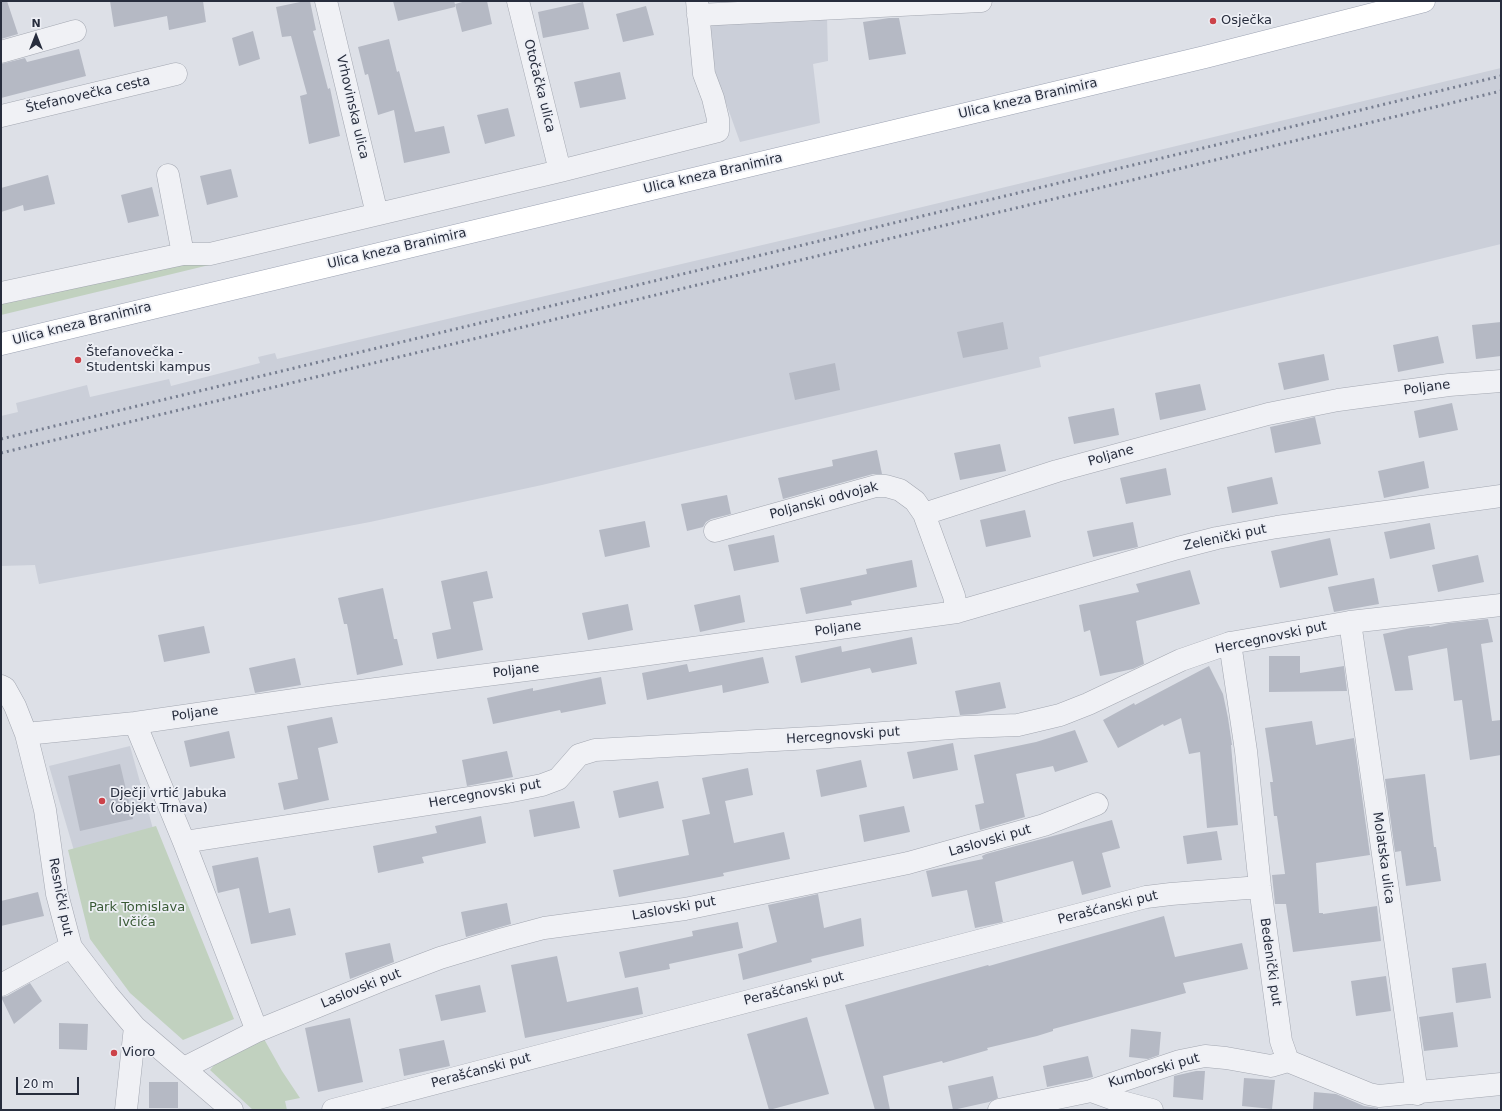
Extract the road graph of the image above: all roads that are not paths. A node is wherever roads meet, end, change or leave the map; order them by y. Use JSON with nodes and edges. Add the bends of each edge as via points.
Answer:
{"nodes":[{"id":1,"x":326,"y":1,"type":"edge"},
{"id":2,"x":518,"y":1,"type":"edge"},
{"id":3,"x":981,"y":1,"type":"edge"},
{"id":4,"x":1424,"y":1,"type":"edge"},
{"id":5,"x":697,"y":8,"type":"edge"},
{"id":6,"x":75,"y":31,"type":"dead end"},
{"id":7,"x":1,"y":52,"type":"edge"},
{"id":8,"x":176,"y":74,"type":"dead end"},
{"id":9,"x":1,"y":116,"type":"edge"},
{"id":10,"x":560,"y":171,"type":"junction"},
{"id":11,"x":168,"y":175,"type":"dead end"},
{"id":12,"x":377,"y":214,"type":"junction"},
{"id":13,"x":183,"y":254,"type":"junction"},
{"id":14,"x":1,"y":293,"type":"edge"},
{"id":15,"x":1,"y":344,"type":"edge"},
{"id":16,"x":1501,"y":380,"type":"edge"},
{"id":17,"x":1501,"y":496,"type":"edge"},
{"id":18,"x":924,"y":514,"type":"junction"},
{"id":19,"x":715,"y":531,"type":"dead end"},
{"id":20,"x":1501,"y":605,"type":"edge"},
{"id":21,"x":957,"y":612,"type":"junction"},
{"id":22,"x":1350,"y":622,"type":"junction"},
{"id":23,"x":1230,"y":643,"type":"junction"},
{"id":24,"x":3,"y":687,"type":"edge"},
{"id":25,"x":135,"y":723,"type":"junction"},
{"id":26,"x":26,"y":734,"type":"junction"},
{"id":27,"x":1097,"y":804,"type":"dead end"},
{"id":28,"x":184,"y":842,"type":"junction"},
{"id":29,"x":1260,"y":887,"type":"junction"},
{"id":30,"x":71,"y":947,"type":"junction"},
{"id":31,"x":1,"y":985,"type":"edge"},
{"id":32,"x":135,"y":1027,"type":"junction"},
{"id":33,"x":257,"y":1031,"type":"junction"},
{"id":34,"x":1288,"y":1061,"type":"junction"},
{"id":35,"x":184,"y":1068,"type":"junction"},
{"id":36,"x":1501,"y":1084,"type":"edge"},
{"id":37,"x":1091,"y":1090,"type":"junction"},
{"id":38,"x":1417,"y":1094,"type":"junction"},
{"id":39,"x":126,"y":1110,"type":"edge"},
{"id":40,"x":232,"y":1110,"type":"edge"},
{"id":41,"x":333,"y":1110,"type":"edge"},
{"id":42,"x":999,"y":1110,"type":"edge"},
{"id":43,"x":1152,"y":1110,"type":"edge"}],
"edges":[{"from":1,"to":12,"type":"street","name":"Vrhovinska ulica"},
{"from":2,"to":10,"type":"street","name":"Otočačka ulica"},
{"from":3,"to":5,"type":"street"},
{"from":4,"to":15,"type":"main road","name":"Ulica kneza Branimira","via":[[1205,57]]},
{"from":5,"to":10,"type":"street","via":[[704,74],[713,98],[718,131]]},
{"from":6,"to":7,"type":"street"},
{"from":8,"to":9,"type":"street","name":"Štefanovečka cesta"},
{"from":10,"to":12,"type":"street"},
{"from":11,"to":13,"type":"street"},
{"from":12,"to":13,"type":"street","via":[[210,254]]},
{"from":13,"to":14,"type":"street"},
{"from":16,"to":18,"type":"street","name":"Poljane","via":[[1338,400],[1268,414],[1057,471]]},
{"from":17,"to":21,"type":"street","name":"Zelenički put","via":[[1217,538]]},
{"from":18,"to":19,"type":"street","name":"Poljanski odvojak","via":[[915,501],[900,490],[876,486]]},
{"from":18,"to":21,"type":"street","via":[[954,596]]},
{"from":20,"to":22,"type":"street","name":"Hercegnovski put"},
{"from":21,"to":25,"type":"street","name":"Poljane"},
{"from":22,"to":23,"type":"street","name":"Hercegnovski put"},
{"from":22,"to":38,"type":"street","name":"Molatska ulica"},
{"from":23,"to":28,"type":"street","name":"Hercegnovski put","via":[[1181,660],[1060,715],[1018,725],[595,750],[579,755],[558,779],[542,785]]},
{"from":23,"to":29,"type":"street","name":"Bedenički put","via":[[1246,751]]},
{"from":24,"to":26,"type":"street","name":"Resnički put","via":[[15,706]]},
{"from":25,"to":26,"type":"street","name":"Poljane"},
{"from":25,"to":28,"type":"street"},
{"from":26,"to":30,"type":"street","name":"Resnički put","via":[[45,810],[57,894]]},
{"from":27,"to":33,"type":"street","name":"Laslovski put","via":[[1044,825],[908,864],[685,908],[559,926],[503,939],[440,958]]},
{"from":28,"to":33,"type":"street"},
{"from":29,"to":34,"type":"street","name":"Bedenički put","via":[[1281,1041]]},
{"from":29,"to":41,"type":"street","name":"Perašćanski put","via":[[1146,897]]},
{"from":30,"to":31,"type":"street"},
{"from":30,"to":32,"type":"street","name":"Resnički put"},
{"from":32,"to":35,"type":"street","name":"Resnički put"},
{"from":32,"to":39,"type":"street"},
{"from":33,"to":35,"type":"street"},
{"from":34,"to":37,"type":"street","name":"Kumborski put","via":[[1271,1066],[1205,1056],[1180,1061]]},
{"from":34,"to":38,"type":"street","via":[[1370,1094]]},
{"from":35,"to":40,"type":"street","name":"Resnički put"},
{"from":36,"to":38,"type":"street"},
{"from":37,"to":42,"type":"street","name":"Kumborski put"},
{"from":37,"to":43,"type":"street","name":"Kumborski put"}]}
